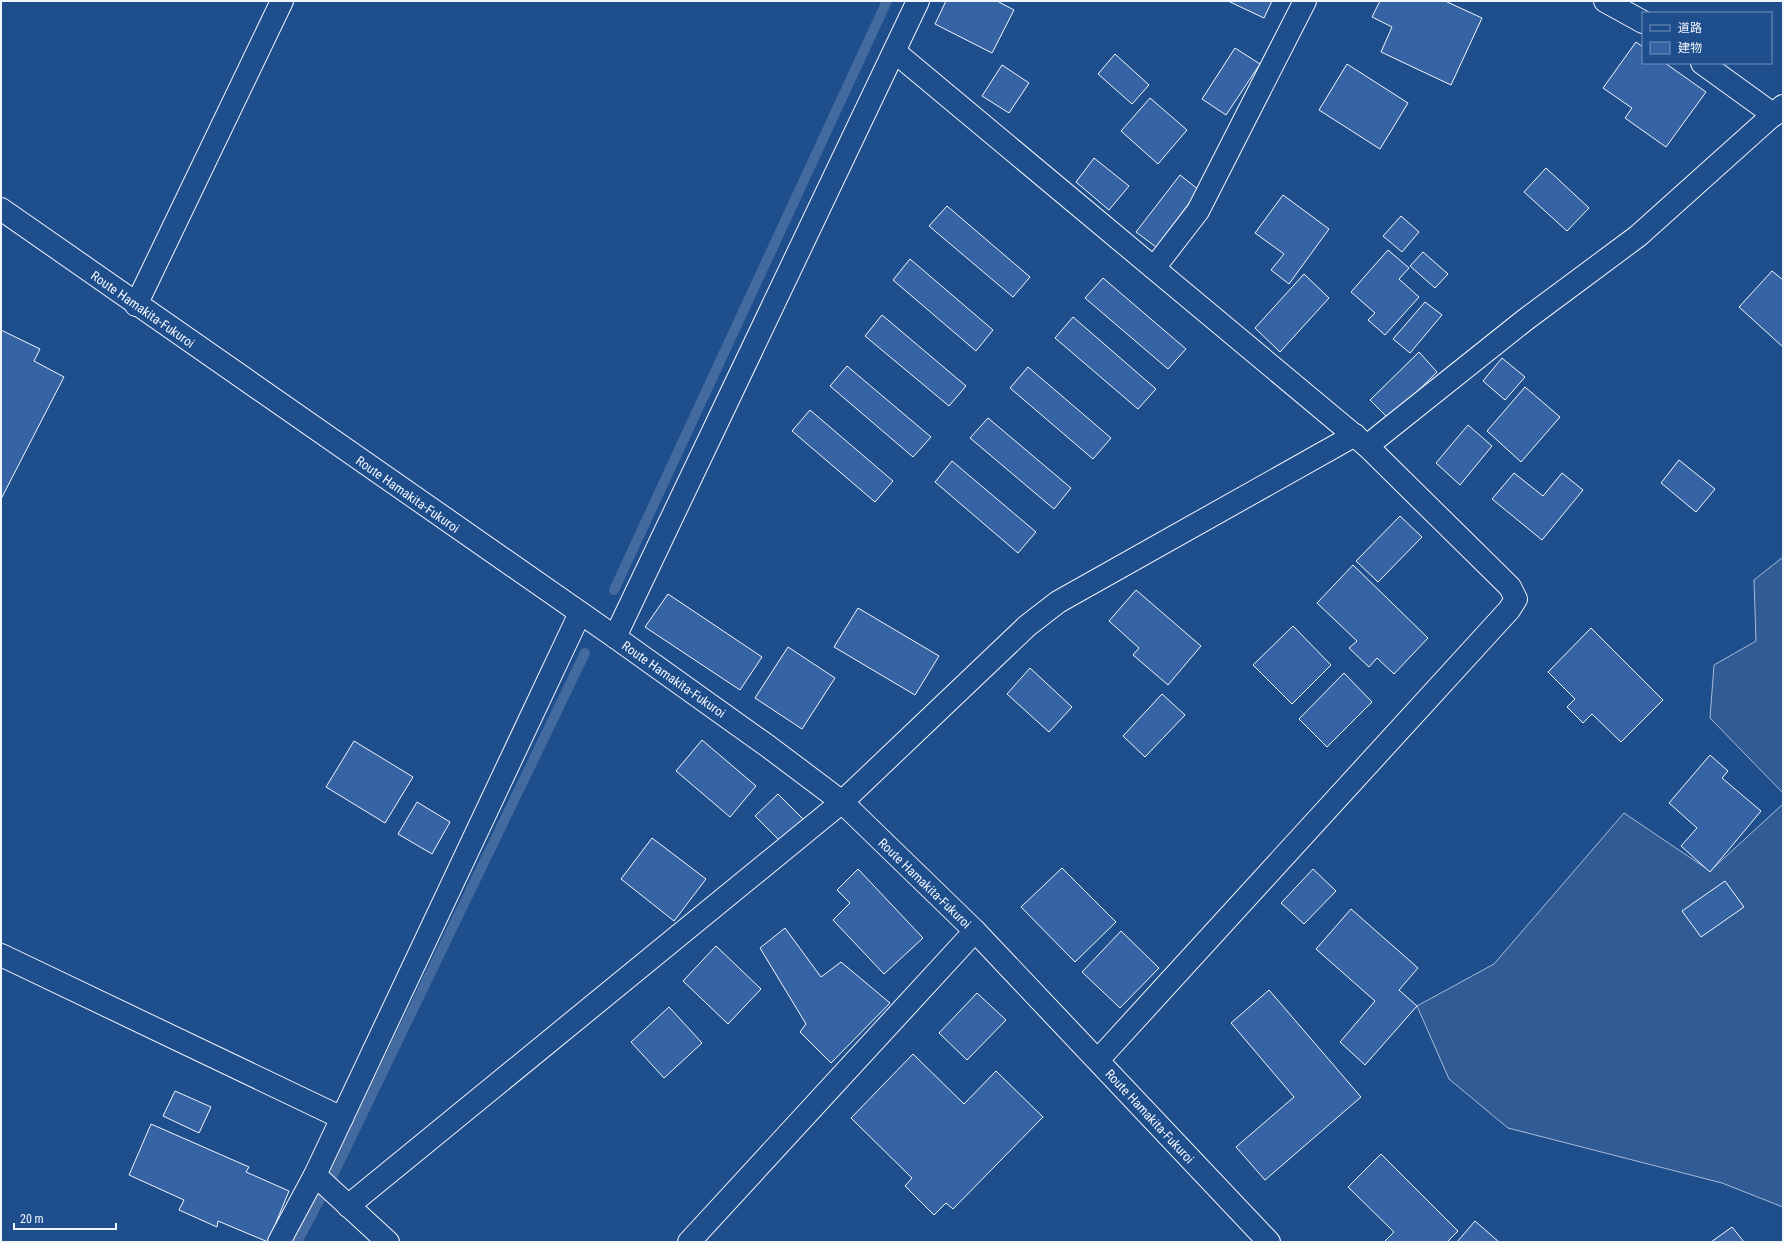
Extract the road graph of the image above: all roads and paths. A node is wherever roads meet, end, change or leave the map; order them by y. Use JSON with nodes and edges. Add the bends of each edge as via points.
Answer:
{"nodes":[{"id":1,"x":282,"y":1,"type":"edge"},
{"id":2,"x":918,"y":1,"type":"edge"},
{"id":3,"x":1305,"y":1,"type":"edge"},
{"id":4,"x":1605,"y":1,"type":"edge"},
{"id":5,"x":1642,"y":21,"type":"edge"},
{"id":6,"x":894,"y":52,"type":"junction"},
{"id":7,"x":1704,"y":64,"type":"edge"},
{"id":8,"x":1779,"y":110,"type":"edge"},
{"id":9,"x":1,"y":209,"type":"edge"},
{"id":10,"x":1154,"y":268,"type":"junction"},
{"id":11,"x":136,"y":305,"type":"junction"},
{"id":12,"x":1361,"y":441,"type":"junction"},
{"id":13,"x":580,"y":613,"type":"junction"},
{"id":14,"x":615,"y":637,"type":"junction"},
{"id":15,"x":842,"y":802,"type":"junction"},
{"id":16,"x":975,"y":931,"type":"junction"},
{"id":17,"x":1,"y":955,"type":"edge"},
{"id":18,"x":1098,"y":1060,"type":"junction"},
{"id":19,"x":342,"y":1118,"type":"junction"},
{"id":20,"x":315,"y":1175,"type":"junction"},
{"id":21,"x":348,"y":1206,"type":"junction"},
{"id":22,"x":279,"y":1242,"type":"edge"},
{"id":23,"x":388,"y":1242,"type":"edge"},
{"id":24,"x":689,"y":1242,"type":"edge"},
{"id":25,"x":1269,"y":1242,"type":"edge"}],
"edges":[{"from":1,"to":11,"type":"street"},
{"from":2,"to":6,"type":"street"},
{"from":3,"to":10,"type":"street","via":[[1198,211]]},
{"from":4,"to":5,"type":"street"},
{"from":6,"to":10,"type":"street"},
{"from":6,"to":14,"type":"street"},
{"from":7,"to":8,"type":"street"},
{"from":8,"to":12,"type":"street","via":[[1638,236]]},
{"from":9,"to":11,"type":"street","name":"Route Hamakita-Fukuroi"},
{"from":10,"to":12,"type":"street"},
{"from":11,"to":13,"type":"street","name":"Route Hamakita-Fukuroi"},
{"from":12,"to":15,"type":"street","via":[[1058,602],[1027,626]]},
{"from":12,"to":18,"type":"street","via":[[1510,587],[1516,598],[1504,616]]},
{"from":13,"to":14,"type":"street","name":"Route Hamakita-Fukuroi"},
{"from":13,"to":19,"type":"street"},
{"from":14,"to":15,"type":"street","name":"Route Hamakita-Fukuroi"},
{"from":15,"to":16,"type":"street","name":"Route Hamakita-Fukuroi"},
{"from":15,"to":21,"type":"street"},
{"from":16,"to":18,"type":"street","name":"Route Hamakita-Fukuroi"},
{"from":16,"to":24,"type":"street"},
{"from":17,"to":19,"type":"street"},
{"from":18,"to":25,"type":"street","name":"Route Hamakita-Fukuroi"},
{"from":19,"to":20,"type":"street"},
{"from":20,"to":21,"type":"street"},
{"from":20,"to":22,"type":"street"},
{"from":21,"to":23,"type":"street"}]}
